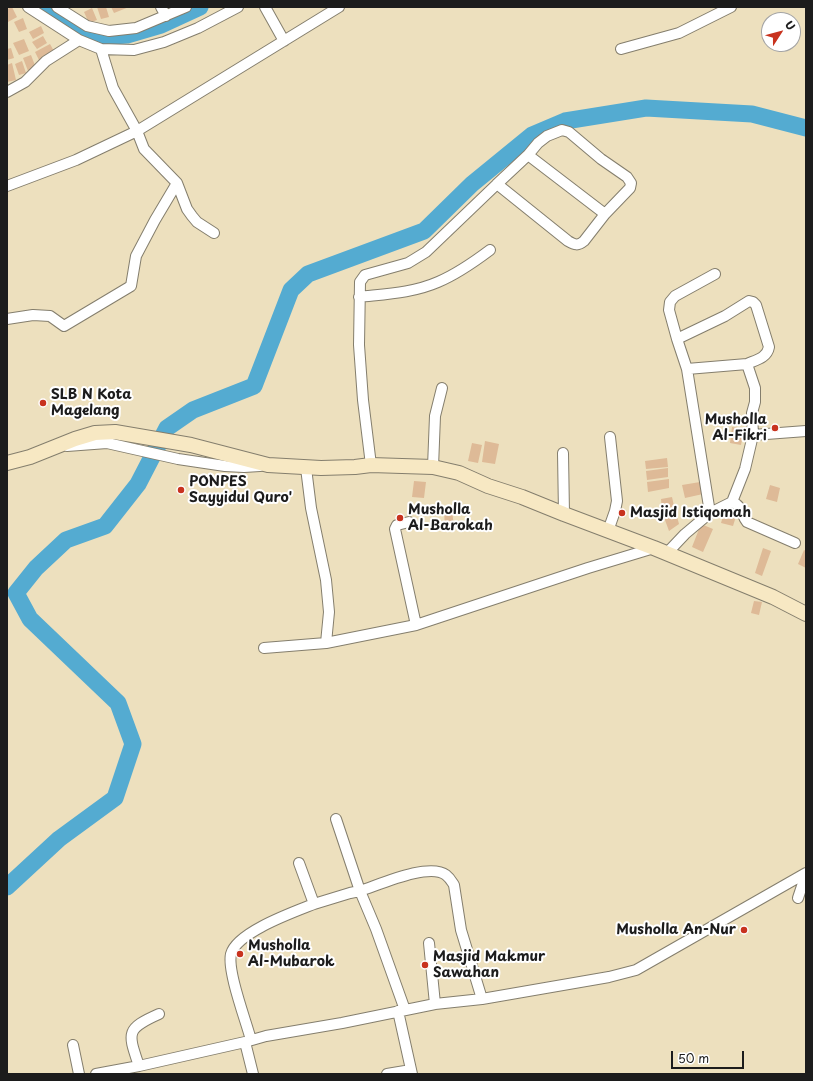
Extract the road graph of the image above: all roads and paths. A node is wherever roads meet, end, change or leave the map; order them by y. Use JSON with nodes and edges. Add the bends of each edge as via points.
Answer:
{"nodes":[{"id":1,"x":28,"y":7,"type":"edge"},
{"id":2,"x":58,"y":7,"type":"edge"},
{"id":3,"x":186,"y":7,"type":"edge"},
{"id":4,"x":238,"y":7,"type":"edge"},
{"id":5,"x":265,"y":7,"type":"edge"},
{"id":6,"x":339,"y":7,"type":"edge"},
{"id":7,"x":732,"y":7,"type":"edge"},
{"id":8,"x":163,"y":12,"type":"edge"},
{"id":9,"x":79,"y":40,"type":"junction"},
{"id":10,"x":284,"y":41,"type":"junction"},
{"id":11,"x":101,"y":49,"type":"junction"},
{"id":12,"x":621,"y":49,"type":"dead end"},
{"id":13,"x":7,"y":92,"type":"edge"},
{"id":14,"x":137,"y":131,"type":"junction"},
{"id":15,"x":528,"y":155,"type":"junction"},
{"id":16,"x":177,"y":183,"type":"junction"},
{"id":17,"x":497,"y":184,"type":"junction"},
{"id":18,"x":7,"y":186,"type":"edge"},
{"id":19,"x":605,"y":214,"type":"junction"},
{"id":20,"x":214,"y":233,"type":"dead end"},
{"id":21,"x":490,"y":250,"type":"dead end"},
{"id":22,"x":715,"y":274,"type":"dead end"},
{"id":23,"x":359,"y":297,"type":"junction"},
{"id":24,"x":7,"y":319,"type":"edge"},
{"id":25,"x":677,"y":339,"type":"junction"},
{"id":26,"x":747,"y":364,"type":"junction"},
{"id":27,"x":687,"y":369,"type":"junction"},
{"id":28,"x":442,"y":388,"type":"dead end"},
{"id":29,"x":806,"y":431,"type":"edge"},
{"id":30,"x":753,"y":435,"type":"junction"},
{"id":31,"x":610,"y":437,"type":"dead end"},
{"id":32,"x":129,"y":441,"type":"junction"},
{"id":33,"x":563,"y":453,"type":"dead end"},
{"id":34,"x":7,"y":464,"type":"edge"},
{"id":35,"x":268,"y":465,"type":"junction"},
{"id":36,"x":372,"y":465,"type":"junction"},
{"id":37,"x":433,"y":467,"type":"junction"},
{"id":38,"x":306,"y":468,"type":"junction"},
{"id":39,"x":732,"y":502,"type":"junction"},
{"id":40,"x":710,"y":513,"type":"junction"},
{"id":41,"x":564,"y":514,"type":"junction"},
{"id":42,"x":409,"y":522,"type":"dead end"},
{"id":43,"x":608,"y":531,"type":"junction"},
{"id":44,"x":795,"y":543,"type":"dead end"},
{"id":45,"x":660,"y":551,"type":"junction"},
{"id":46,"x":806,"y":614,"type":"edge"},
{"id":47,"x":416,"y":625,"type":"junction"},
{"id":48,"x":326,"y":642,"type":"junction"},
{"id":49,"x":264,"y":648,"type":"dead end"},
{"id":50,"x":336,"y":819,"type":"dead end"},
{"id":51,"x":299,"y":863,"type":"dead end"},
{"id":52,"x":806,"y":873,"type":"edge"},
{"id":53,"x":360,"y":891,"type":"junction"},
{"id":54,"x":798,"y":898,"type":"dead end"},
{"id":55,"x":314,"y":904,"type":"junction"},
{"id":56,"x":429,"y":943,"type":"dead end"},
{"id":57,"x":482,"y":999,"type":"junction"},
{"id":58,"x":435,"y":1004,"type":"junction"},
{"id":59,"x":402,"y":1010,"type":"junction"},
{"id":60,"x":159,"y":1014,"type":"dead end"},
{"id":61,"x":248,"y":1041,"type":"junction"},
{"id":62,"x":73,"y":1045,"type":"dead end"},
{"id":63,"x":139,"y":1066,"type":"junction"},
{"id":64,"x":412,"y":1072,"type":"edge"},
{"id":65,"x":79,"y":1074,"type":"edge"},
{"id":66,"x":96,"y":1074,"type":"edge"},
{"id":67,"x":252,"y":1074,"type":"edge"},
{"id":68,"x":387,"y":1074,"type":"edge"}],
"edges":[{"from":1,"to":9,"type":"street"},
{"from":2,"to":8,"type":"street","via":[[87,26],[109,31],[136,28]]},
{"from":3,"to":8,"type":"street"},
{"from":4,"to":11,"type":"street","via":[[164,42],[134,50]]},
{"from":5,"to":10,"type":"street"},
{"from":6,"to":10,"type":"street"},
{"from":7,"to":12,"type":"street","via":[[679,33]]},
{"from":9,"to":11,"type":"street"},
{"from":9,"to":13,"type":"street","via":[[46,61],[25,82]]},
{"from":10,"to":14,"type":"street"},
{"from":11,"to":14,"type":"street","via":[[113,88]]},
{"from":14,"to":16,"type":"street","via":[[144,149]]},
{"from":14,"to":18,"type":"street","via":[[76,160]]},
{"from":15,"to":17,"type":"street"},
{"from":15,"to":19,"type":"street"},
{"from":15,"to":19,"type":"street","via":[[547,136],[562,130],[569,132],[631,180],[630,188]]},
{"from":16,"to":20,"type":"street","via":[[186,208],[197,222]]},
{"from":16,"to":24,"type":"street","via":[[136,256],[131,286],[64,326],[50,316]]},
{"from":17,"to":19,"type":"street","via":[[568,241],[577,245],[584,241]]},
{"from":17,"to":23,"type":"street","via":[[426,252],[408,263],[365,275],[360,282]]},
{"from":21,"to":23,"type":"street","via":[[473,263],[437,282],[397,293]]},
{"from":22,"to":25,"type":"street","via":[[671,298],[669,310]]},
{"from":23,"to":36,"type":"street","via":[[363,400]]},
{"from":25,"to":26,"type":"street","via":[[725,316],[749,301],[753,302],[769,347],[767,354]]},
{"from":25,"to":27,"type":"street"},
{"from":26,"to":27,"type":"street"},
{"from":26,"to":30,"type":"street","via":[[755,388]]},
{"from":27,"to":40,"type":"street"},
{"from":28,"to":37,"type":"street","via":[[435,416]]},
{"from":29,"to":30,"type":"street"},
{"from":30,"to":39,"type":"street","via":[[745,469]]},
{"from":31,"to":43,"type":"street","via":[[617,500]]},
{"from":32,"to":34,"type":"street","via":[[115,432],[95,433]]},
{"from":32,"to":35,"type":"street","via":[[190,445]]},
{"from":32,"to":35,"type":"street","via":[[178,459],[225,466]]},
{"from":33,"to":41,"type":"street"},
{"from":35,"to":38,"type":"street"},
{"from":36,"to":37,"type":"street"},
{"from":36,"to":38,"type":"street"},
{"from":37,"to":41,"type":"street","via":[[459,473]]},
{"from":38,"to":48,"type":"street","via":[[311,508],[326,580],[329,612]]},
{"from":39,"to":40,"type":"street"},
{"from":39,"to":44,"type":"street","via":[[741,508],[747,522]]},
{"from":40,"to":45,"type":"street"},
{"from":41,"to":43,"type":"street"},
{"from":42,"to":47,"type":"street","via":[[397,525],[395,529]]},
{"from":43,"to":45,"type":"street"},
{"from":45,"to":46,"type":"street","via":[[773,597]]},
{"from":45,"to":47,"type":"street","via":[[588,568]]},
{"from":47,"to":48,"type":"street"},
{"from":48,"to":49,"type":"street"},
{"from":50,"to":53,"type":"street"},
{"from":51,"to":55,"type":"street"},
{"from":52,"to":54,"type":"street"},
{"from":52,"to":57,"type":"street","via":[[636,970]]},
{"from":53,"to":55,"type":"street"},
{"from":53,"to":57,"type":"street","via":[[413,872],[441,872],[446,875],[454,885],[461,930]]},
{"from":53,"to":59,"type":"street","via":[[376,929]]},
{"from":55,"to":61,"type":"street","via":[[270,922],[236,945],[231,954],[230,968]]},
{"from":56,"to":58,"type":"street"},
{"from":57,"to":58,"type":"street"},
{"from":58,"to":59,"type":"street"},
{"from":59,"to":61,"type":"street"},
{"from":59,"to":64,"type":"street"},
{"from":60,"to":63,"type":"street","via":[[136,1026],[132,1034],[131,1041]]},
{"from":61,"to":63,"type":"street"},
{"from":61,"to":67,"type":"street"},
{"from":62,"to":65,"type":"street"},
{"from":63,"to":66,"type":"street"},
{"from":64,"to":68,"type":"street"}]}
